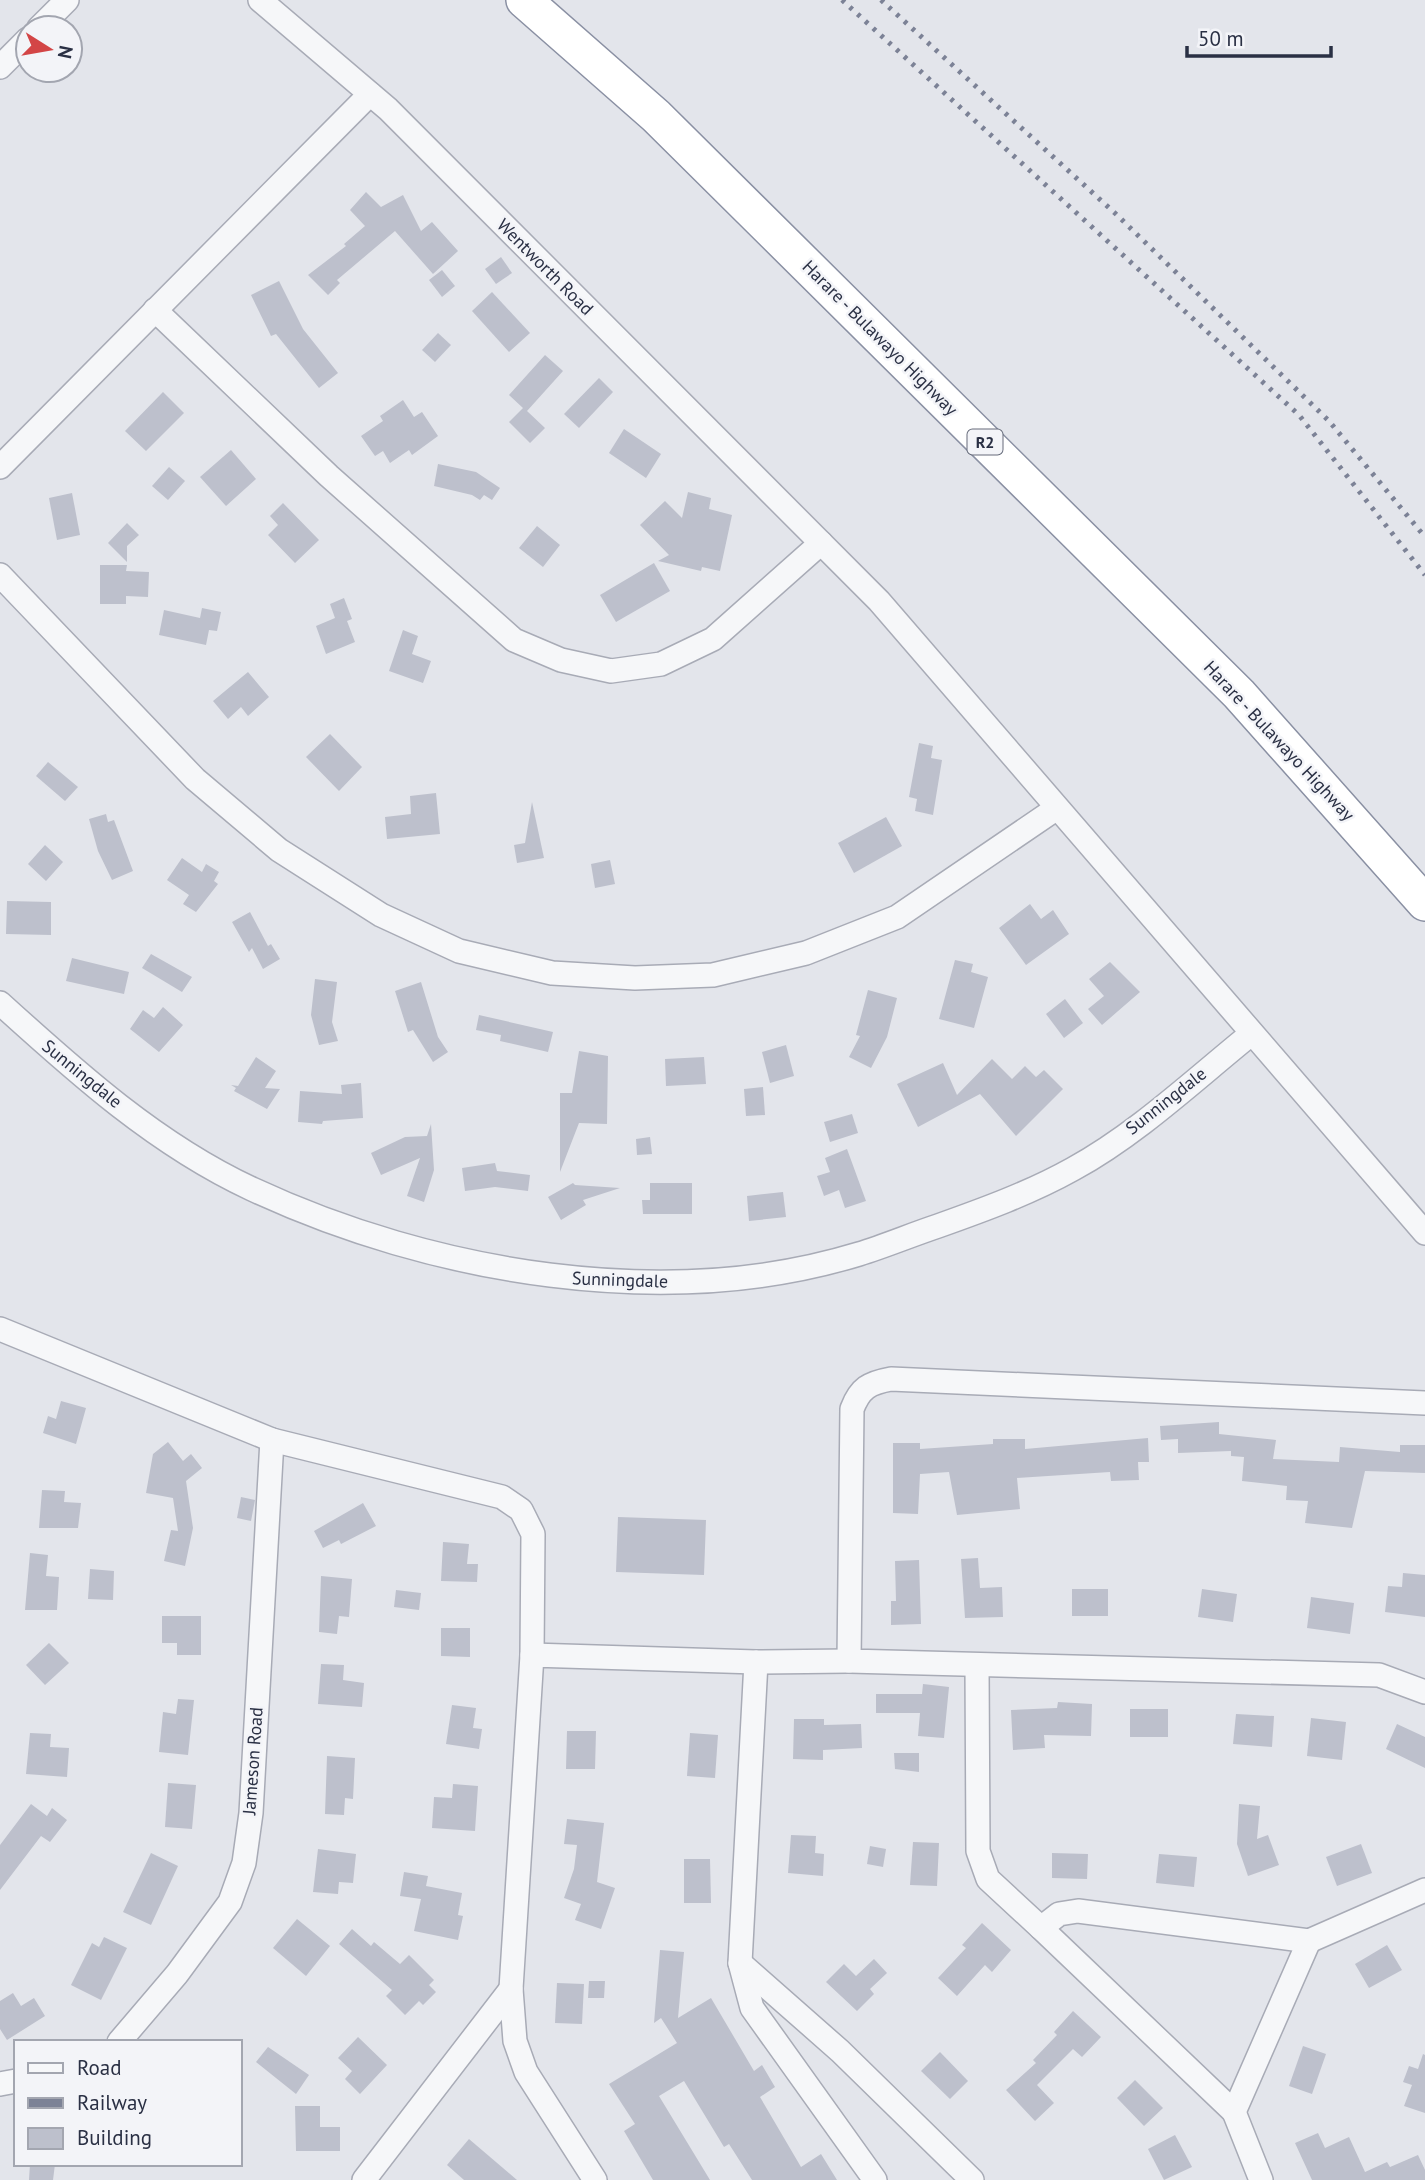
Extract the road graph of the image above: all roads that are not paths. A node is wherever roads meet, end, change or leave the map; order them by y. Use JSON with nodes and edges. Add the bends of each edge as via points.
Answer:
{"nodes":[{"id":1,"x":67,"y":0,"type":"edge"},
{"id":2,"x":260,"y":0,"type":"edge"},
{"id":3,"x":524,"y":0,"type":"edge"},
{"id":4,"x":53,"y":14,"type":"edge"},
{"id":5,"x":14,"y":53,"type":"edge"},
{"id":6,"x":0,"y":67,"type":"edge"},
{"id":7,"x":370,"y":94,"type":"junction"},
{"id":8,"x":155,"y":310,"type":"junction"},
{"id":9,"x":0,"y":467,"type":"edge"},
{"id":10,"x":821,"y":542,"type":"junction"},
{"id":11,"x":0,"y":575,"type":"edge"},
{"id":12,"x":1057,"y":808,"type":"junction"},
{"id":13,"x":1425,"y":903,"type":"edge"},
{"id":14,"x":0,"y":1003,"type":"edge"},
{"id":15,"x":1251,"y":1034,"type":"junction"},
{"id":16,"x":1425,"y":1233,"type":"edge"},
{"id":17,"x":0,"y":1329,"type":"edge"},
{"id":18,"x":1425,"y":1403,"type":"edge"},
{"id":19,"x":272,"y":1440,"type":"junction"},
{"id":20,"x":532,"y":1655,"type":"junction"},
{"id":21,"x":849,"y":1661,"type":"junction"},
{"id":22,"x":756,"y":1662,"type":"junction"},
{"id":23,"x":977,"y":1666,"type":"junction"},
{"id":24,"x":1425,"y":1692,"type":"edge"},
{"id":25,"x":1425,"y":1889,"type":"edge"},
{"id":26,"x":1041,"y":1928,"type":"junction"},
{"id":27,"x":1310,"y":1941,"type":"junction"},
{"id":28,"x":740,"y":1963,"type":"junction"},
{"id":29,"x":511,"y":1989,"type":"junction"},
{"id":30,"x":121,"y":2040,"type":"edge"},
{"id":31,"x":1234,"y":2112,"type":"junction"},
{"id":32,"x":364,"y":2180,"type":"edge"},
{"id":33,"x":595,"y":2180,"type":"edge"},
{"id":34,"x":875,"y":2180,"type":"edge"},
{"id":35,"x":972,"y":2180,"type":"edge"},
{"id":36,"x":1261,"y":2180,"type":"edge"}],
"edges":[{"from":1,"to":4,"type":"street"},
{"from":2,"to":7,"type":"street","name":"Wentworth Road"},
{"from":3,"to":13,"type":"highway","name":"Harare - Bulawayo Highway","number":"R2","via":[[656,116],[1239,694]]},
{"from":5,"to":6,"type":"street"},
{"from":7,"to":8,"type":"street"},
{"from":7,"to":10,"type":"street","name":"Wentworth Road"},
{"from":8,"to":9,"type":"street"},
{"from":8,"to":10,"type":"street","via":[[329,476],[514,640],[561,660],[611,671],[661,664],[713,639]]},
{"from":10,"to":12,"type":"street","name":"Wentworth Road","via":[[879,601]]},
{"from":11,"to":12,"type":"street","via":[[195,779],[279,850],[381,915],[459,951],[552,973],[635,978],[713,975],[806,953],[897,917]]},
{"from":12,"to":15,"type":"street","name":"Wentworth Road"},
{"from":14,"to":15,"type":"street","name":"Sunningdale","via":[[70,1068],[157,1133],[251,1189],[376,1237],[502,1270],[589,1281],[688,1282],[776,1271],[856,1255],[996,1205],[1074,1168],[1137,1125]]},
{"from":15,"to":16,"type":"street","name":"Wentworth Road"},
{"from":17,"to":19,"type":"street"},
{"from":18,"to":21,"type":"street","via":[[891,1379],[870,1383],[858,1392],[852,1409]]},
{"from":19,"to":20,"type":"street","via":[[502,1497],[521,1510],[533,1534]]},
{"from":19,"to":30,"type":"street","name":"Jameson Road","via":[[251,1813],[244,1863],[230,1902]]},
{"from":20,"to":22,"type":"street"},
{"from":20,"to":29,"type":"street"},
{"from":21,"to":22,"type":"street"},
{"from":21,"to":23,"type":"street"},
{"from":22,"to":28,"type":"street"},
{"from":23,"to":24,"type":"street","via":[[1379,1675]]},
{"from":23,"to":26,"type":"street","via":[[978,1851],[988,1880]]},
{"from":25,"to":27,"type":"street"},
{"from":26,"to":27,"type":"street","via":[[1059,1914],[1078,1911]]},
{"from":26,"to":31,"type":"street"},
{"from":27,"to":31,"type":"street"},
{"from":28,"to":34,"type":"street","via":[[752,2008]]},
{"from":28,"to":35,"type":"street","via":[[840,2051]]},
{"from":29,"to":32,"type":"street"},
{"from":29,"to":33,"type":"street","via":[[515,2041],[526,2072]]},
{"from":31,"to":36,"type":"street"}]}
